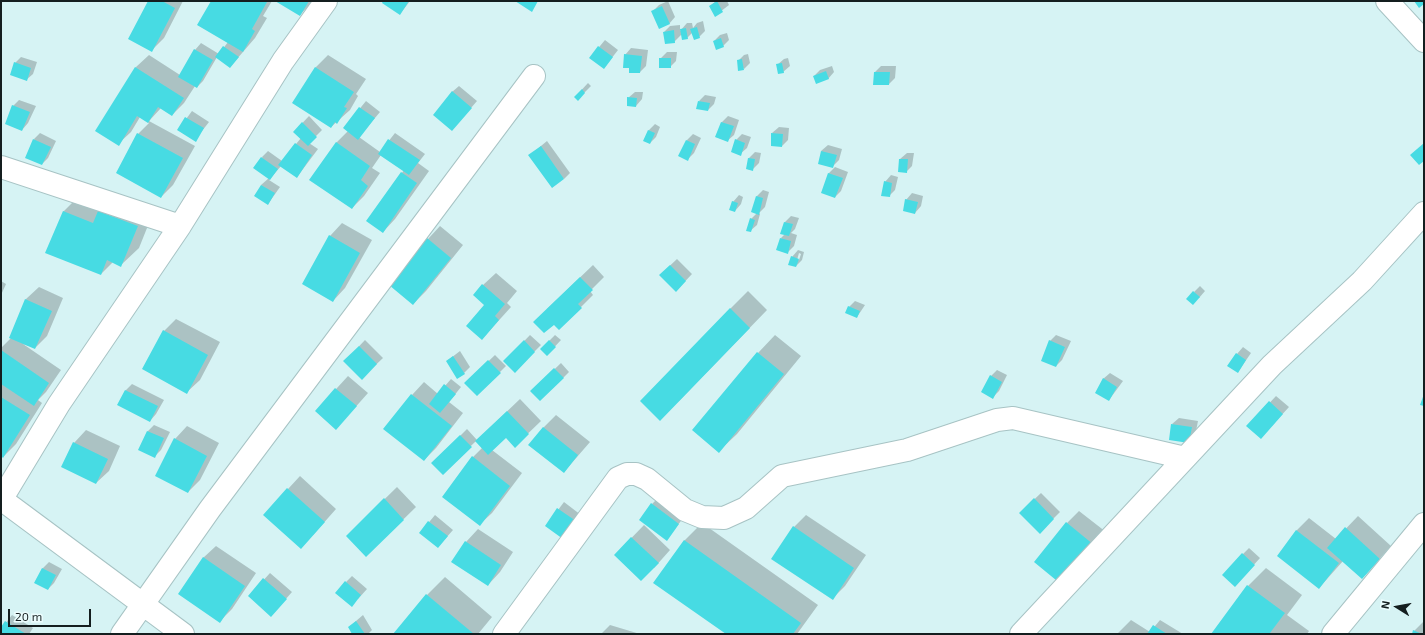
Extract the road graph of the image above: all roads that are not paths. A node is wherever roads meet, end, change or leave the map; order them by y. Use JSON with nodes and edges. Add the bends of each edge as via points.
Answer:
{"nodes":[{"id":1,"x":326,"y":1,"type":"edge"},
{"id":2,"x":1387,"y":1,"type":"edge"},
{"id":3,"x":1424,"y":41,"type":"edge"},
{"id":4,"x":534,"y":76,"type":"dead end"},
{"id":5,"x":1,"y":167,"type":"edge"},
{"id":6,"x":1424,"y":213,"type":"edge"},
{"id":7,"x":180,"y":226,"type":"junction"},
{"id":8,"x":1185,"y":458,"type":"junction"},
{"id":9,"x":1,"y":500,"type":"edge"},
{"id":10,"x":1424,"y":524,"type":"edge"},
{"id":11,"x":143,"y":603,"type":"junction"},
{"id":12,"x":122,"y":634,"type":"edge"},
{"id":13,"x":183,"y":634,"type":"edge"},
{"id":14,"x":504,"y":634,"type":"edge"},
{"id":15,"x":1021,"y":634,"type":"edge"},
{"id":16,"x":1333,"y":634,"type":"edge"}],
"edges":[{"from":1,"to":7,"type":"street","via":[[283,61]]},
{"from":2,"to":3,"type":"street"},
{"from":4,"to":11,"type":"street","via":[[210,509]]},
{"from":5,"to":7,"type":"street"},
{"from":6,"to":8,"type":"street","via":[[1362,281],[1272,365]]},
{"from":7,"to":9,"type":"street","via":[[58,404]]},
{"from":8,"to":14,"type":"street","via":[[1013,418],[997,420],[907,450],[782,476],[746,508],[724,518],[702,517],[685,510],[647,479],[636,474],[627,474],[618,478]]},
{"from":8,"to":15,"type":"street"},
{"from":9,"to":11,"type":"street"},
{"from":10,"to":16,"type":"street"},
{"from":11,"to":12,"type":"street"},
{"from":11,"to":13,"type":"street"}]}
